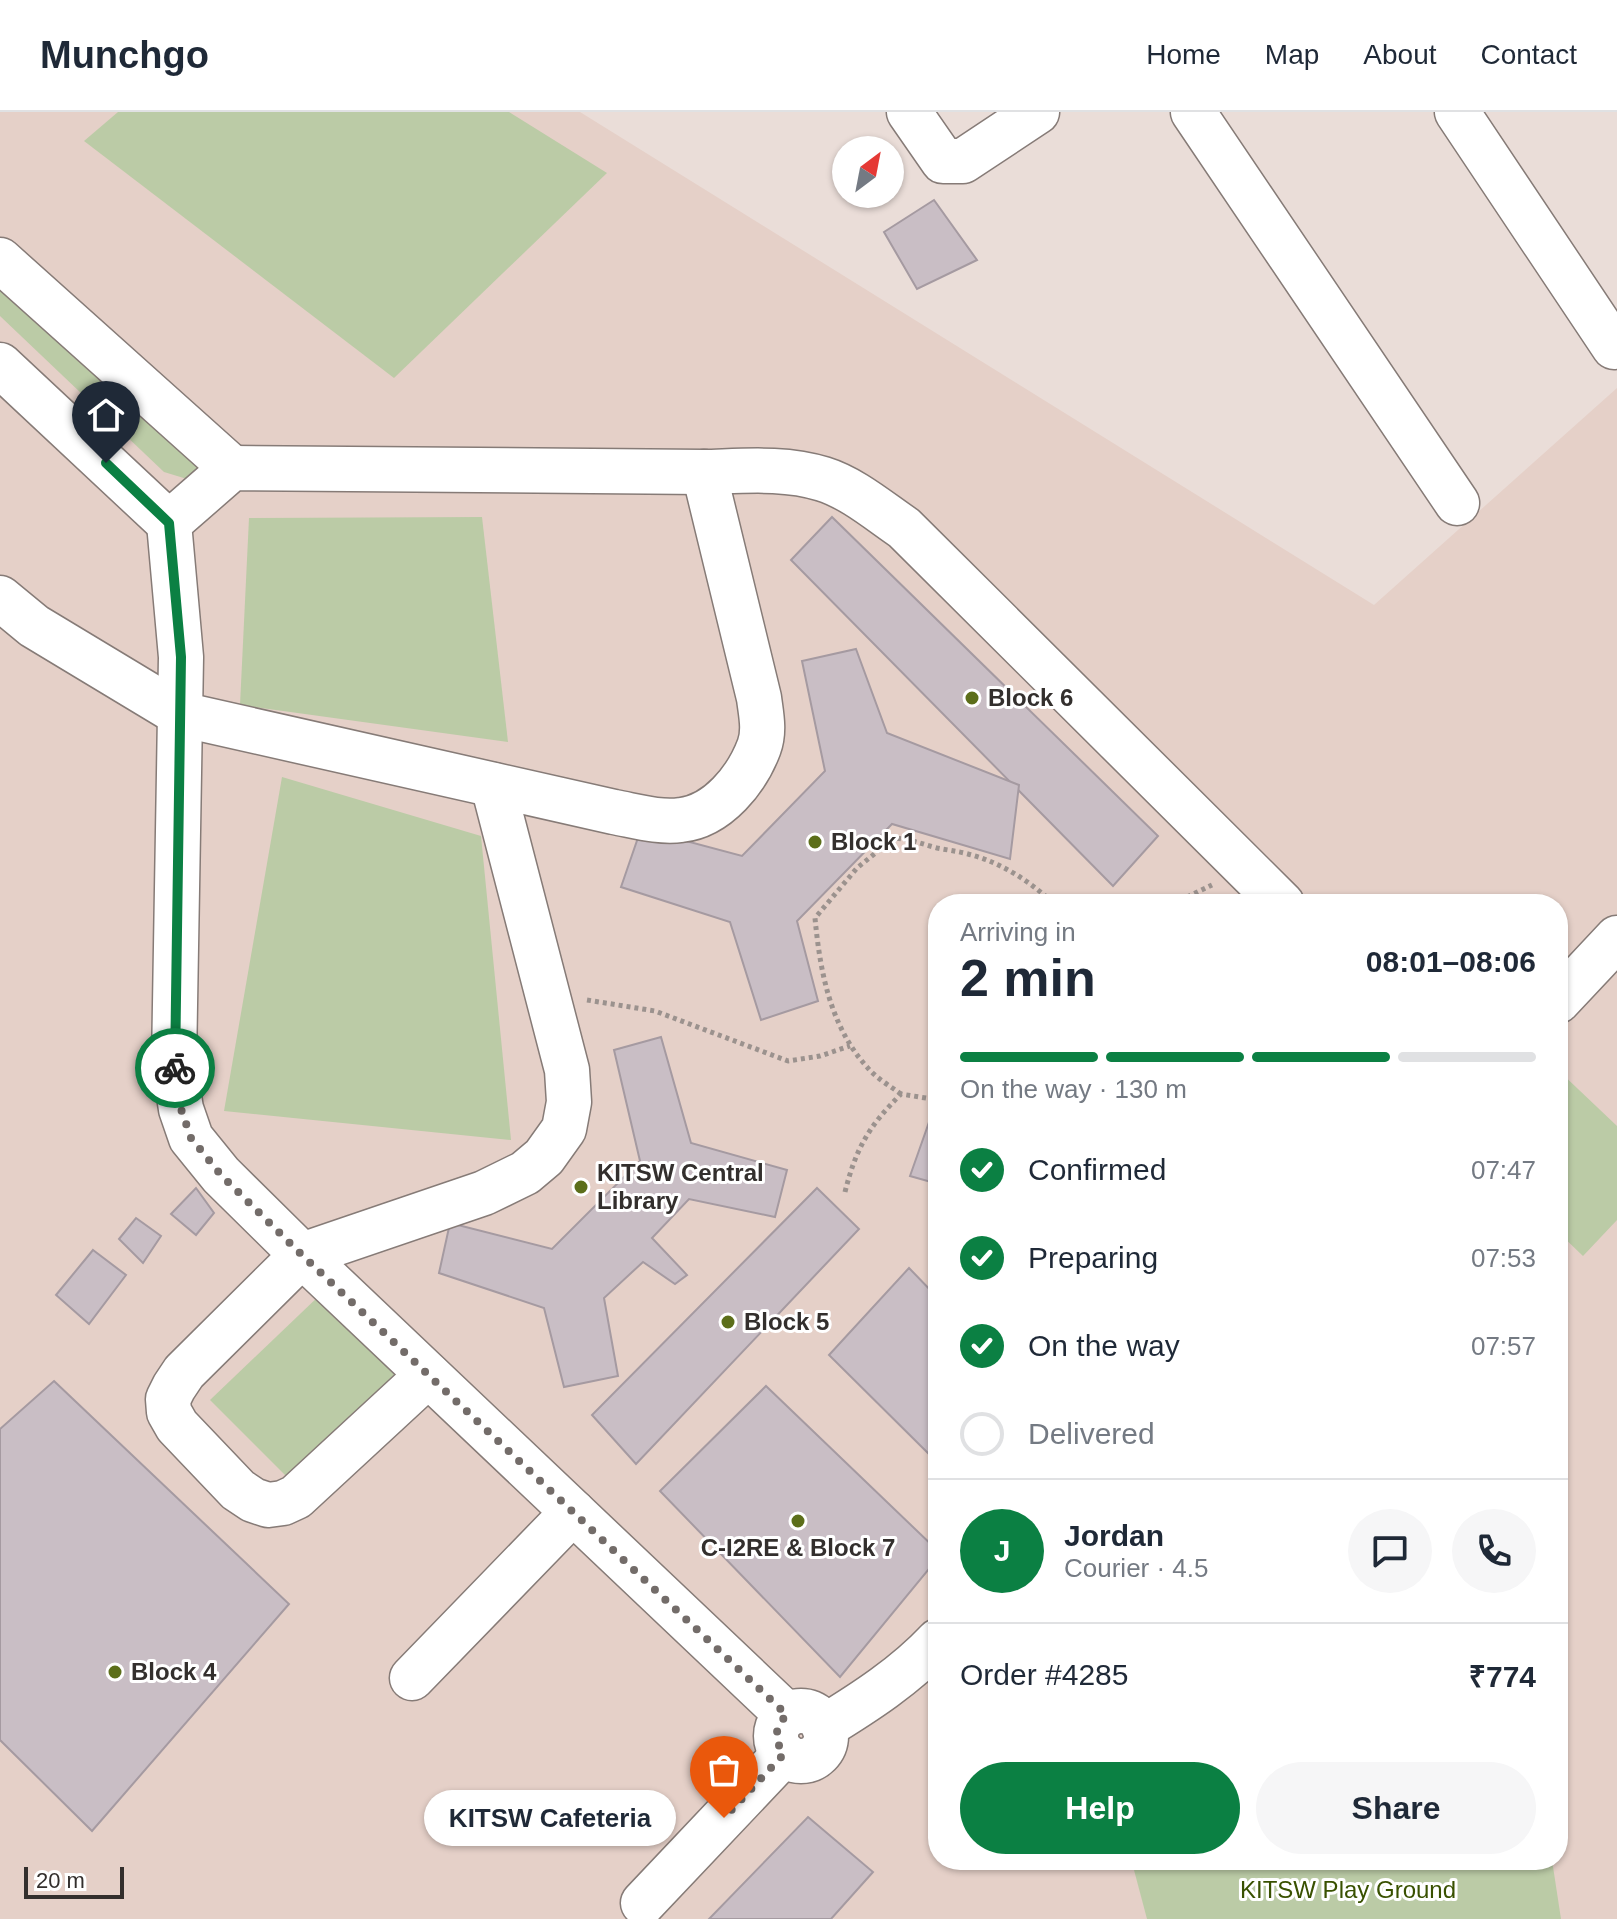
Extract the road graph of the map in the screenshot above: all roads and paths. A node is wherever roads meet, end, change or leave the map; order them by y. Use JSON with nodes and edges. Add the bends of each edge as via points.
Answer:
{"nodes":[{"id":1,"x":909,"y":112,"type":"edge"},
{"id":2,"x":1037,"y":112,"type":"edge"},
{"id":3,"x":1193,"y":112,"type":"edge"},
{"id":4,"x":1457,"y":112,"type":"edge"},
{"id":5,"x":0,"y":260,"type":"edge"},
{"id":6,"x":1614,"y":347,"type":"dead end"},
{"id":7,"x":0,"y":365,"type":"edge"},
{"id":8,"x":232,"y":468,"type":"junction"},
{"id":9,"x":704,"y":472,"type":"junction"},
{"id":10,"x":1457,"y":503,"type":"dead end"},
{"id":11,"x":169,"y":523,"type":"junction"},
{"id":12,"x":0,"y":598,"type":"edge"},
{"id":13,"x":180,"y":714,"type":"junction"},
{"id":14,"x":493,"y":785,"type":"junction"},
{"id":15,"x":1243,"y":865,"type":"junction"},
{"id":16,"x":1041,"y":894,"type":"edge"},
{"id":17,"x":1194,"y":894,"type":"edge"},
{"id":18,"x":1272,"y":894,"type":"edge"},
{"id":19,"x":1617,"y":938,"type":"edge"},
{"id":20,"x":1568,"y":990,"type":"edge"},
{"id":21,"x":548,"y":996,"type":"junction"},
{"id":22,"x":850,"y":1046,"type":"junction"},
{"id":23,"x":901,"y":1094,"type":"junction"},
{"id":24,"x":928,"y":1098,"type":"edge"},
{"id":25,"x":845,"y":1192,"type":"dead end"},
{"id":26,"x":302,"y":1255,"type":"junction"},
{"id":27,"x":428,"y":1375,"type":"junction"},
{"id":28,"x":573,"y":1512,"type":"junction"},
{"id":29,"x":928,"y":1651,"type":"edge"},
{"id":30,"x":412,"y":1678,"type":"dead end"},
{"id":31,"x":799,"y":1732,"type":"junction"},
{"id":32,"x":643,"y":1903,"type":"dead end"}],
"edges":[{"from":1,"to":2,"type":"lane","via":[[943,161],[963,161]]},
{"from":3,"to":10,"type":"lane"},
{"from":4,"to":6,"type":"lane"},
{"from":5,"to":8,"type":"lane"},
{"from":7,"to":11,"type":"lane"},
{"from":8,"to":9,"type":"lane"},
{"from":8,"to":11,"type":"lane"},
{"from":9,"to":14,"type":"lane","via":[[763,723],[759,745],[734,789],[712,810],[683,820],[654,820]]},
{"from":9,"to":15,"type":"lane","via":[[771,470],[824,479],[904,528]]},
{"from":11,"to":13,"type":"lane","via":[[181,657]]},
{"from":12,"to":13,"type":"lane","via":[[34,626]]},
{"from":13,"to":14,"type":"lane"},
{"from":13,"to":26,"type":"lane","via":[[174,1063],[181,1109],[191,1138],[221,1175]]},
{"from":14,"to":21,"type":"lane"},
{"from":15,"to":17,"type":"path"},
{"from":15,"to":18,"type":"lane"},
{"from":16,"to":22,"type":"path","via":[[998,865],[970,854],[894,838],[857,868],[815,918],[832,1008]]},
{"from":19,"to":20,"type":"lane"},
{"from":21,"to":22,"type":"path","via":[[655,1011],[788,1061]]},
{"from":21,"to":26,"type":"lane","via":[[567,1070],[569,1102],[564,1129],[544,1157],[484,1193]]},
{"from":22,"to":23,"type":"path","via":[[869,1070]]},
{"from":23,"to":24,"type":"path"},
{"from":23,"to":25,"type":"path","via":[[862,1139]]},
{"from":26,"to":27,"type":"lane"},
{"from":26,"to":27,"type":"lane","via":[[184,1372],[168,1399],[177,1426],[238,1490],[268,1505],[296,1497]]},
{"from":27,"to":28,"type":"lane"},
{"from":28,"to":30,"type":"lane"},
{"from":28,"to":31,"type":"lane"},
{"from":29,"to":31,"type":"lane","via":[[861,1704]]},
{"from":31,"to":32,"type":"lane"}]}
